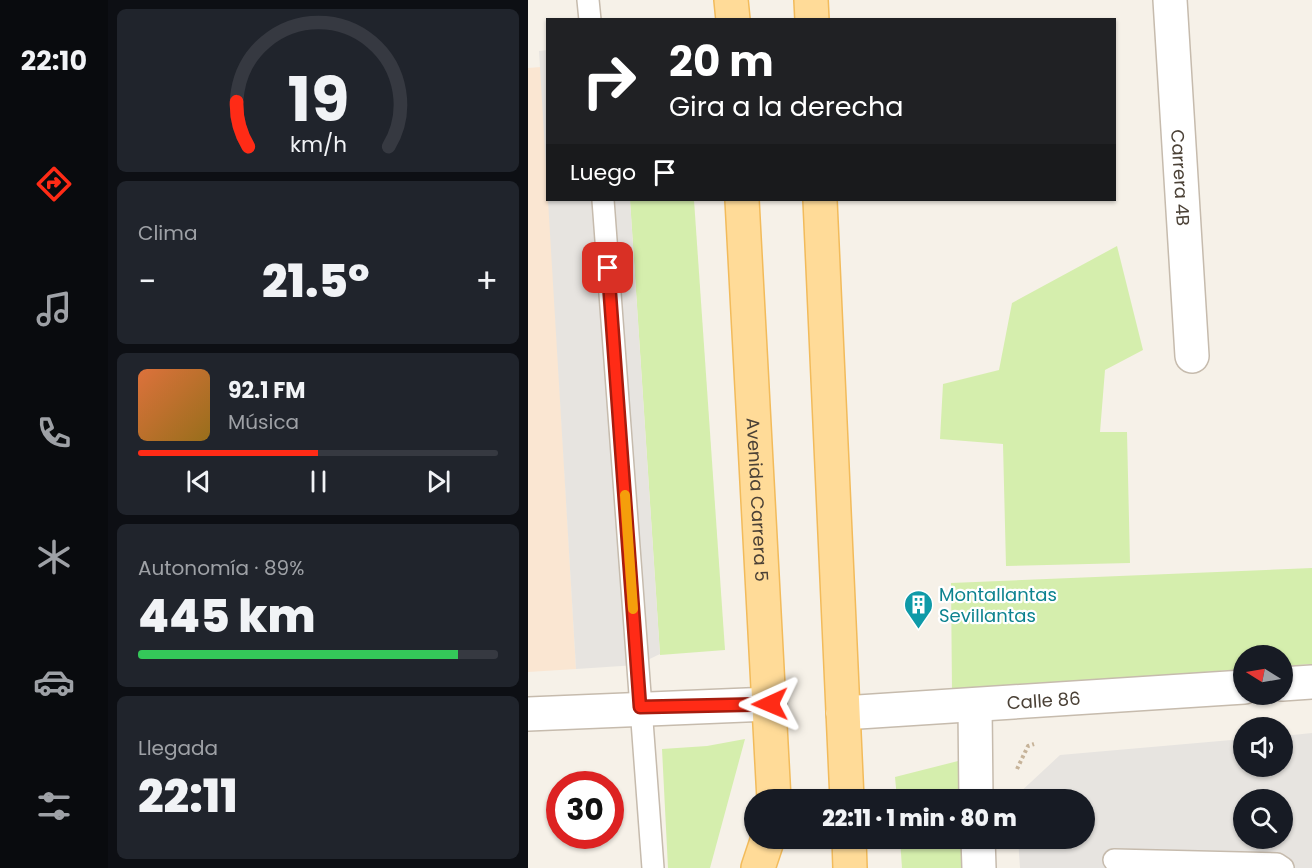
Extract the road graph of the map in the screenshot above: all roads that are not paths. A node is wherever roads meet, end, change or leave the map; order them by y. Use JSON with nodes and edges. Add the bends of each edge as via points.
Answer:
{"nodes":[{"id":1,"x":588,"y":0,"type":"edge"},
{"id":2,"x":731,"y":0,"type":"edge"},
{"id":3,"x":811,"y":0,"type":"edge"},
{"id":4,"x":1170,"y":0,"type":"edge"},
{"id":5,"x":590,"y":18,"type":"edge"},
{"id":6,"x":733,"y":18,"type":"edge"},
{"id":7,"x":812,"y":18,"type":"edge"},
{"id":8,"x":603,"y":201,"type":"edge"},
{"id":9,"x":742,"y":201,"type":"edge"},
{"id":10,"x":820,"y":201,"type":"edge"},
{"id":11,"x":1192,"y":356,"type":"dead end"},
{"id":12,"x":1312,"y":682,"type":"edge"},
{"id":13,"x":1293,"y":683,"type":"edge"},
{"id":14,"x":1233,"y":688,"type":"edge"},
{"id":15,"x":770,"y":704,"type":"junction"},
{"id":16,"x":975,"y":706,"type":"junction"},
{"id":17,"x":640,"y":707,"type":"junction"},
{"id":18,"x":843,"y":713,"type":"junction"},
{"id":19,"x":528,"y":714,"type":"edge"},
{"id":20,"x":774,"y":789,"type":"edge"},
{"id":21,"x":846,"y":789,"type":"edge"},
{"id":22,"x":976,"y":789,"type":"edge"},
{"id":23,"x":764,"y":849,"type":"edge"},
{"id":24,"x":777,"y":849,"type":"edge"},
{"id":25,"x":849,"y":849,"type":"edge"},
{"id":26,"x":978,"y":849,"type":"edge"},
{"id":27,"x":1114,"y":860,"type":"dead end"},
{"id":28,"x":653,"y":868,"type":"edge"},
{"id":29,"x":758,"y":868,"type":"edge"},
{"id":30,"x":778,"y":868,"type":"edge"},
{"id":31,"x":850,"y":868,"type":"edge"},
{"id":32,"x":979,"y":868,"type":"edge"},
{"id":33,"x":1283,"y":868,"type":"edge"}],
"edges":[{"from":1,"to":5,"type":"lane"},
{"from":2,"to":6,"type":"main road"},
{"from":3,"to":7,"type":"main road"},
{"from":4,"to":11,"type":"street","name":"Carrera 4B"},
{"from":8,"to":17,"type":"lane"},
{"from":9,"to":15,"type":"main road","name":"Avenida Carrera 5"},
{"from":10,"to":18,"type":"main road"},
{"from":12,"to":13,"type":"street"},
{"from":14,"to":16,"type":"street","name":"Calle 86"},
{"from":15,"to":17,"type":"street"},
{"from":15,"to":20,"type":"main road","name":"Avenida Carrera 5"},
{"from":16,"to":18,"type":"street","name":"Calle 86"},
{"from":16,"to":22,"type":"street"},
{"from":17,"to":19,"type":"street"},
{"from":17,"to":28,"type":"lane"},
{"from":18,"to":21,"type":"main road"},
{"from":23,"to":29,"type":"main road"},
{"from":24,"to":30,"type":"main road"},
{"from":25,"to":31,"type":"main road"},
{"from":26,"to":32,"type":"street"},
{"from":27,"to":33,"type":"lane","via":[[1277,864]]}]}
